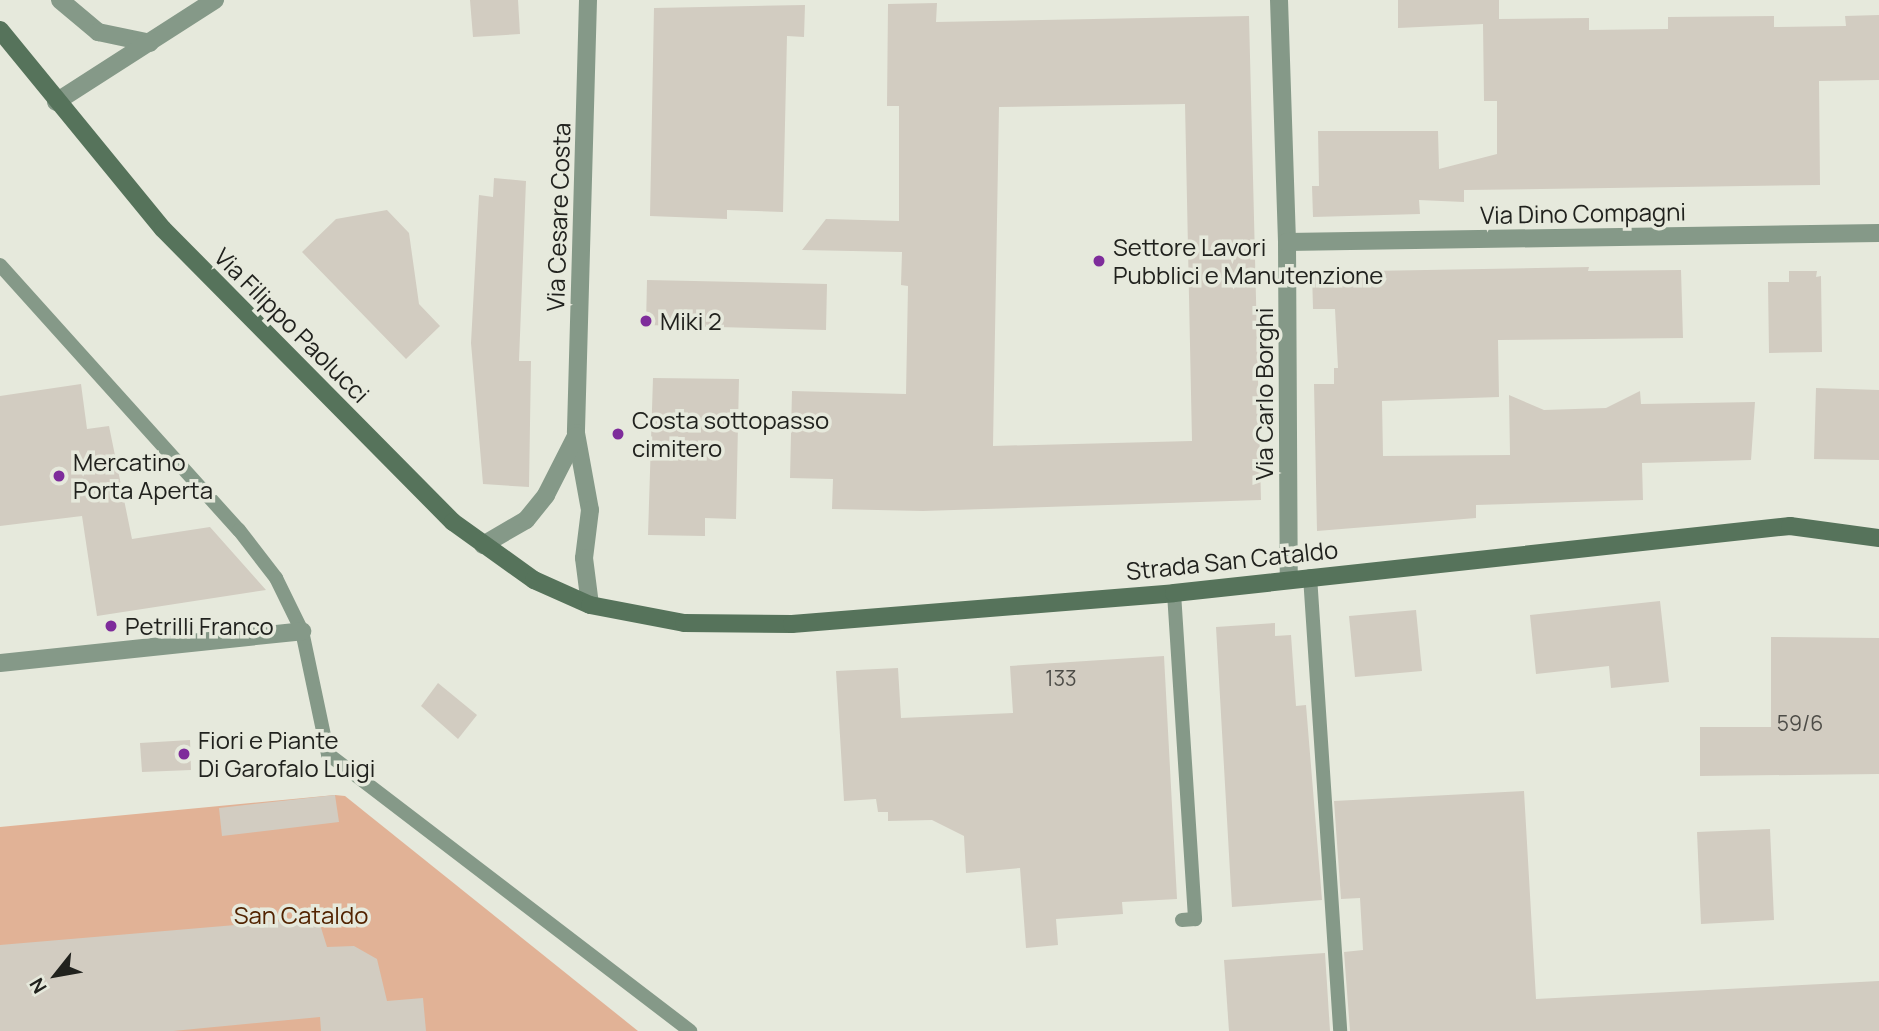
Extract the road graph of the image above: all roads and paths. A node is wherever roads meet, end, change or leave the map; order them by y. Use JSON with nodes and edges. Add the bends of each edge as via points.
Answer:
{"nodes":[{"id":1,"x":60,"y":0,"type":"edge"},
{"id":2,"x":215,"y":0,"type":"edge"},
{"id":3,"x":589,"y":0,"type":"edge"},
{"id":4,"x":1279,"y":0,"type":"edge"},
{"id":5,"x":0,"y":30,"type":"edge"},
{"id":6,"x":150,"y":43,"type":"junction"},
{"id":7,"x":56,"y":102,"type":"junction"},
{"id":8,"x":1879,"y":233,"type":"edge"},
{"id":9,"x":1287,"y":242,"type":"junction"},
{"id":10,"x":0,"y":265,"type":"edge"},
{"id":11,"x":576,"y":436,"type":"junction"},
{"id":12,"x":1879,"y":538,"type":"edge"},
{"id":13,"x":483,"y":545,"type":"junction"},
{"id":14,"x":1310,"y":576,"type":"junction"},
{"id":15,"x":1289,"y":578,"type":"junction"},
{"id":16,"x":1174,"y":593,"type":"junction"},
{"id":17,"x":590,"y":605,"type":"junction"},
{"id":18,"x":302,"y":631,"type":"junction"},
{"id":19,"x":0,"y":663,"type":"edge"},
{"id":20,"x":1182,"y":920,"type":"dead end"},
{"id":21,"x":690,"y":1031,"type":"edge"},
{"id":22,"x":1340,"y":1031,"type":"edge"}],
"edges":[{"from":1,"to":6,"type":"street","via":[[98,32]]},
{"from":2,"to":6,"type":"street"},
{"from":3,"to":11,"type":"street","name":"Via Cesare Costa"},
{"from":4,"to":9,"type":"street","name":"Via Carlo Borghi"},
{"from":5,"to":7,"type":"street","name":"Via Filippo Paolucci"},
{"from":6,"to":7,"type":"street"},
{"from":7,"to":13,"type":"street","name":"Via Filippo Paolucci","via":[[163,229],[443,513]]},
{"from":8,"to":9,"type":"street","name":"Via Dino Compagni"},
{"from":9,"to":15,"type":"street","name":"Via Carlo Borghi"},
{"from":10,"to":18,"type":"lane","via":[[239,530],[276,579]]},
{"from":11,"to":13,"type":"street","name":"Via Cesare Costa","via":[[546,495],[526,520]]},
{"from":11,"to":17,"type":"street","name":"Via Cesare Costa","via":[[590,510],[584,558]]},
{"from":12,"to":14,"type":"street","name":"Strada San Cataldo","via":[[1790,526]]},
{"from":13,"to":17,"type":"street","name":"Via Filippo Paolucci","via":[[534,580]]},
{"from":14,"to":15,"type":"street","name":"Strada San Cataldo"},
{"from":14,"to":22,"type":"lane"},
{"from":15,"to":16,"type":"street","name":"Strada San Cataldo"},
{"from":16,"to":17,"type":"street","name":"Strada San Cataldo","via":[[792,624],[684,623]]},
{"from":16,"to":20,"type":"lane","via":[[1195,919]]},
{"from":18,"to":19,"type":"street"},
{"from":18,"to":21,"type":"lane","via":[[328,754]]}]}
